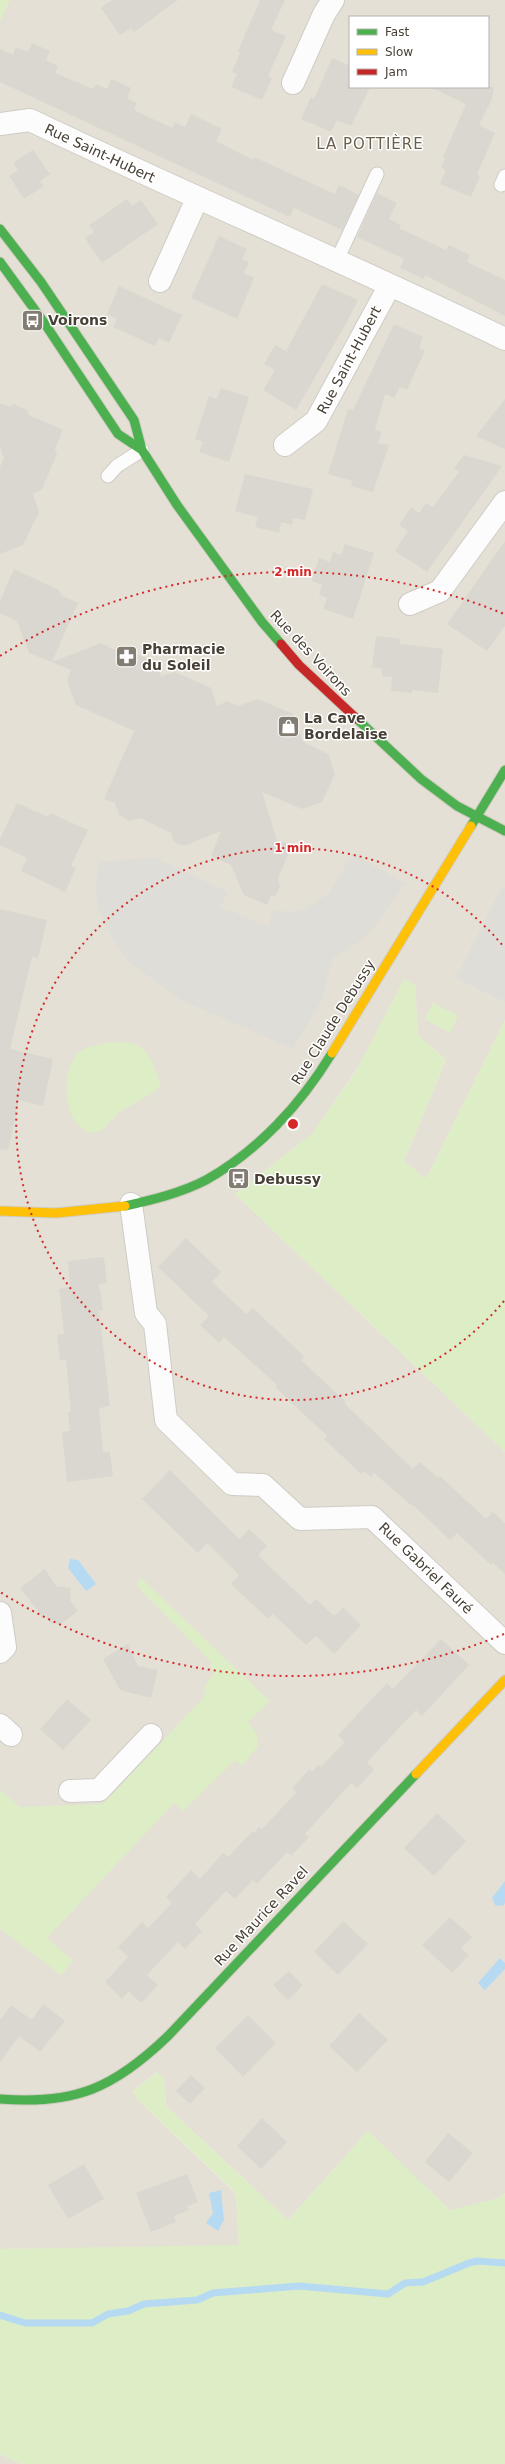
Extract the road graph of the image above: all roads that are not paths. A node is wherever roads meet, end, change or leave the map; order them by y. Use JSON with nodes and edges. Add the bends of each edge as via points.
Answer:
{"nodes":[{"id":1,"x":333,"y":0,"type":"edge"},
{"id":2,"x":293,"y":83,"type":"dead end"},
{"id":3,"x":0,"y":124,"type":"edge"},
{"id":4,"x":377,"y":174,"type":"dead end"},
{"id":5,"x":198,"y":199,"type":"junction"},
{"id":6,"x":0,"y":229,"type":"edge"},
{"id":7,"x":337,"y":260,"type":"junction"},
{"id":8,"x":0,"y":262,"type":"edge"},
{"id":9,"x":160,"y":281,"type":"dead end"},
{"id":10,"x":390,"y":285,"type":"junction"},
{"id":11,"x":505,"y":339,"type":"edge"},
{"id":12,"x":284,"y":445,"type":"dead end"},
{"id":13,"x":142,"y":450,"type":"junction"},
{"id":14,"x":108,"y":476,"type":"dead end"},
{"id":15,"x":505,"y":502,"type":"edge"},
{"id":16,"x":410,"y":604,"type":"dead end"},
{"id":17,"x":505,"y":770,"type":"edge"},
{"id":18,"x":476,"y":817,"type":"junction"},
{"id":19,"x":505,"y":831,"type":"edge"},
{"id":20,"x":131,"y":1204,"type":"junction"},
{"id":21,"x":0,"y":1211,"type":"edge"},
{"id":22,"x":0,"y":1613,"type":"edge"},
{"id":23,"x":505,"y":1644,"type":"edge"},
{"id":24,"x":0,"y":1652,"type":"edge"},
{"id":25,"x":505,"y":1680,"type":"edge"},
{"id":26,"x":151,"y":1735,"type":"dead end"},
{"id":27,"x":70,"y":1791,"type":"dead end"},
{"id":28,"x":0,"y":2099,"type":"edge"}],
"edges":[{"from":1,"to":2,"type":"street","via":[[324,14]]},
{"from":3,"to":5,"type":"street","name":"Rue Saint-Hubert","via":[[30,120]]},
{"from":4,"to":7,"type":"lane"},
{"from":5,"to":7,"type":"street","name":"Rue Saint-Hubert"},
{"from":5,"to":9,"type":"street"},
{"from":6,"to":13,"type":"street","name":"Rue des Voirons","via":[[41,282],[134,420]]},
{"from":7,"to":10,"type":"street","name":"Rue Saint-Hubert"},
{"from":8,"to":13,"type":"street","name":"Rue des Voirons","via":[[45,324],[118,434]]},
{"from":10,"to":11,"type":"street","name":"Rue Saint-Hubert"},
{"from":10,"to":12,"type":"street","name":"Rue Saint-Hubert","via":[[316,421]]},
{"from":13,"to":14,"type":"lane"},
{"from":13,"to":18,"type":"street","name":"Rue des Voirons","via":[[234,586],[299,665],[421,779]]},
{"from":15,"to":16,"type":"street","via":[[440,591]]},
{"from":17,"to":18,"type":"street","name":"Rue Claude Debussy"},
{"from":18,"to":19,"type":"street","name":"Rue des Voirons"},
{"from":18,"to":20,"type":"street","name":"Rue Claude Debussy","via":[[320,1074],[300,1100],[265,1135],[216,1174],[166,1194]]},
{"from":20,"to":21,"type":"street","name":"Rue Claude Debussy","via":[[97,1211]]},
{"from":20,"to":23,"type":"street","name":"Rue Gabriel Fauré","via":[[146,1313],[155,1324],[166,1420],[232,1484],[263,1485],[300,1519],[372,1517]]},
{"from":22,"to":24,"type":"street","via":[[5,1647]]},
{"from":25,"to":28,"type":"street","name":"Rue Maurice Ravel","via":[[161,2043],[130,2071],[79,2096],[34,2102]]},
{"from":26,"to":27,"type":"street","via":[[99,1790]]}]}
